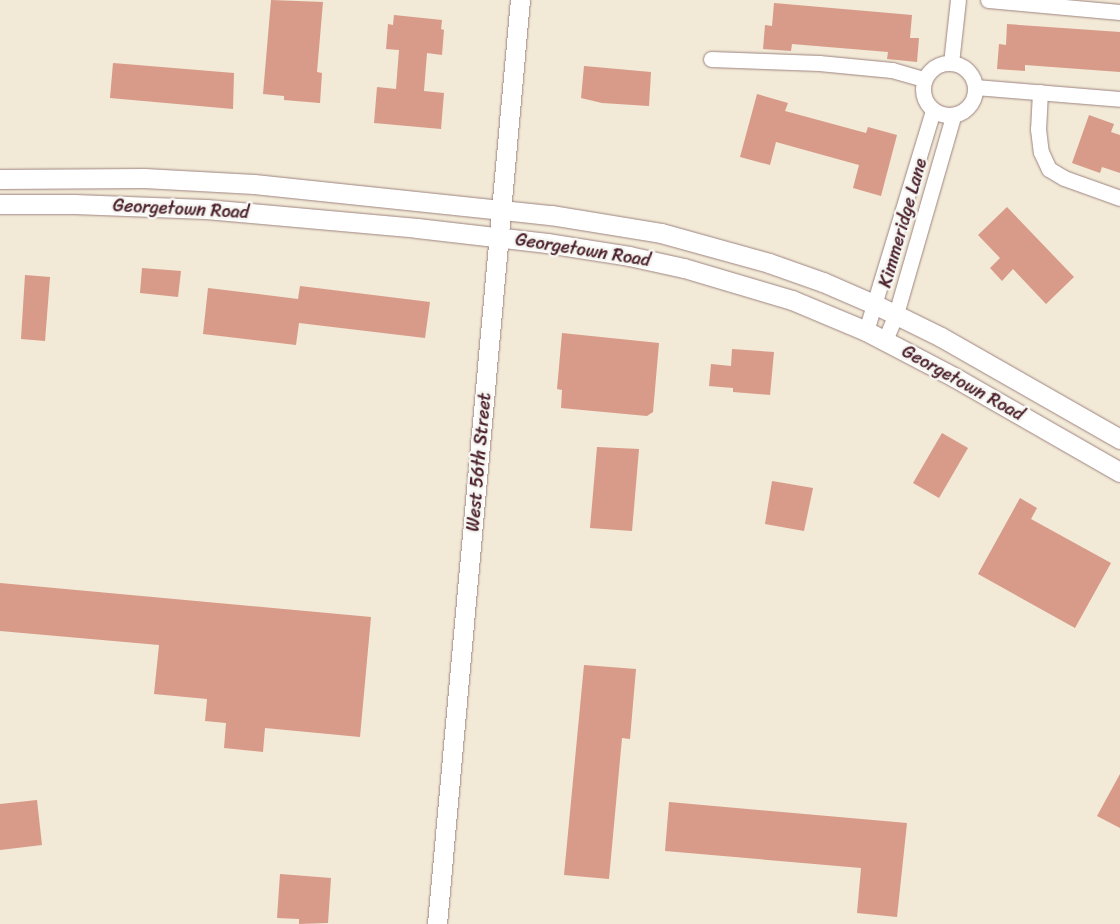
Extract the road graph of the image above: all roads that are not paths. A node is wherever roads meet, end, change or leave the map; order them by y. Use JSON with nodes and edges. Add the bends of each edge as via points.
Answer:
{"nodes":[{"id":1,"x":520,"y":0,"type":"edge"},
{"id":2,"x":958,"y":0,"type":"edge"},
{"id":3,"x":988,"y":0,"type":"edge"},
{"id":4,"x":1120,"y":12,"type":"edge"},
{"id":5,"x":711,"y":59,"type":"dead end"},
{"id":6,"x":952,"y":63,"type":"junction"},
{"id":7,"x":924,"y":79,"type":"junction"},
{"id":8,"x":975,"y":87,"type":"junction"},
{"id":9,"x":1040,"y":92,"type":"junction"},
{"id":10,"x":1120,"y":99,"type":"edge"},
{"id":11,"x":933,"y":111,"type":"junction"},
{"id":12,"x":953,"y":116,"type":"junction"},
{"id":13,"x":0,"y":179,"type":"edge"},
{"id":14,"x":1120,"y":198,"type":"edge"},
{"id":15,"x":0,"y":204,"type":"edge"},
{"id":16,"x":502,"y":209,"type":"junction"},
{"id":17,"x":499,"y":238,"type":"junction"},
{"id":18,"x":876,"y":305,"type":"junction"},
{"id":19,"x":896,"y":314,"type":"junction"},
{"id":20,"x":866,"y":331,"type":"junction"},
{"id":21,"x":885,"y":340,"type":"junction"},
{"id":22,"x":1120,"y":440,"type":"edge"},
{"id":23,"x":1120,"y":472,"type":"edge"},
{"id":24,"x":437,"y":924,"type":"edge"}],
"edges":[{"from":1,"to":16,"type":"main road","name":"West 56th Street"},
{"from":2,"to":6,"type":"street"},
{"from":3,"to":4,"type":"street"},
{"from":5,"to":7,"type":"street","via":[[883,69]]},
{"from":6,"to":7,"type":"street","via":[[935,66]]},
{"from":6,"to":8,"type":"street","via":[[968,70]]},
{"from":7,"to":11,"type":"street","via":[[923,97]]},
{"from":8,"to":9,"type":"street"},
{"from":8,"to":12,"type":"street","via":[[972,102]]},
{"from":9,"to":10,"type":"street"},
{"from":9,"to":14,"type":"street","via":[[1038,129],[1041,152],[1049,169],[1064,178]]},
{"from":11,"to":12,"type":"street"},
{"from":11,"to":18,"type":"street","name":"Kimmeridge Lane"},
{"from":12,"to":19,"type":"street","name":"Kimmeridge Lane"},
{"from":13,"to":16,"type":"main road","name":"Georgetown Road","via":[[144,178],[228,183]]},
{"from":15,"to":17,"type":"main road","name":"Georgetown Road","via":[[206,209]]},
{"from":16,"to":17,"type":"main road","name":"West 56th Street"},
{"from":16,"to":18,"type":"main road","name":"Georgetown Road","via":[[626,227],[714,246],[800,273]]},
{"from":17,"to":20,"type":"main road","name":"Georgetown Road","via":[[601,251],[684,268],[792,300]]},
{"from":17,"to":24,"type":"main road","name":"West 56th Street"},
{"from":18,"to":19,"type":"main road","name":"Georgetown Road"},
{"from":18,"to":20,"type":"street","name":"Kimmeridge Lane"},
{"from":19,"to":21,"type":"street","name":"Kimmeridge Lane"},
{"from":19,"to":22,"type":"main road","name":"Georgetown Road"},
{"from":20,"to":21,"type":"main road","name":"Georgetown Road"},
{"from":21,"to":23,"type":"main road","name":"Georgetown Road"}]}
